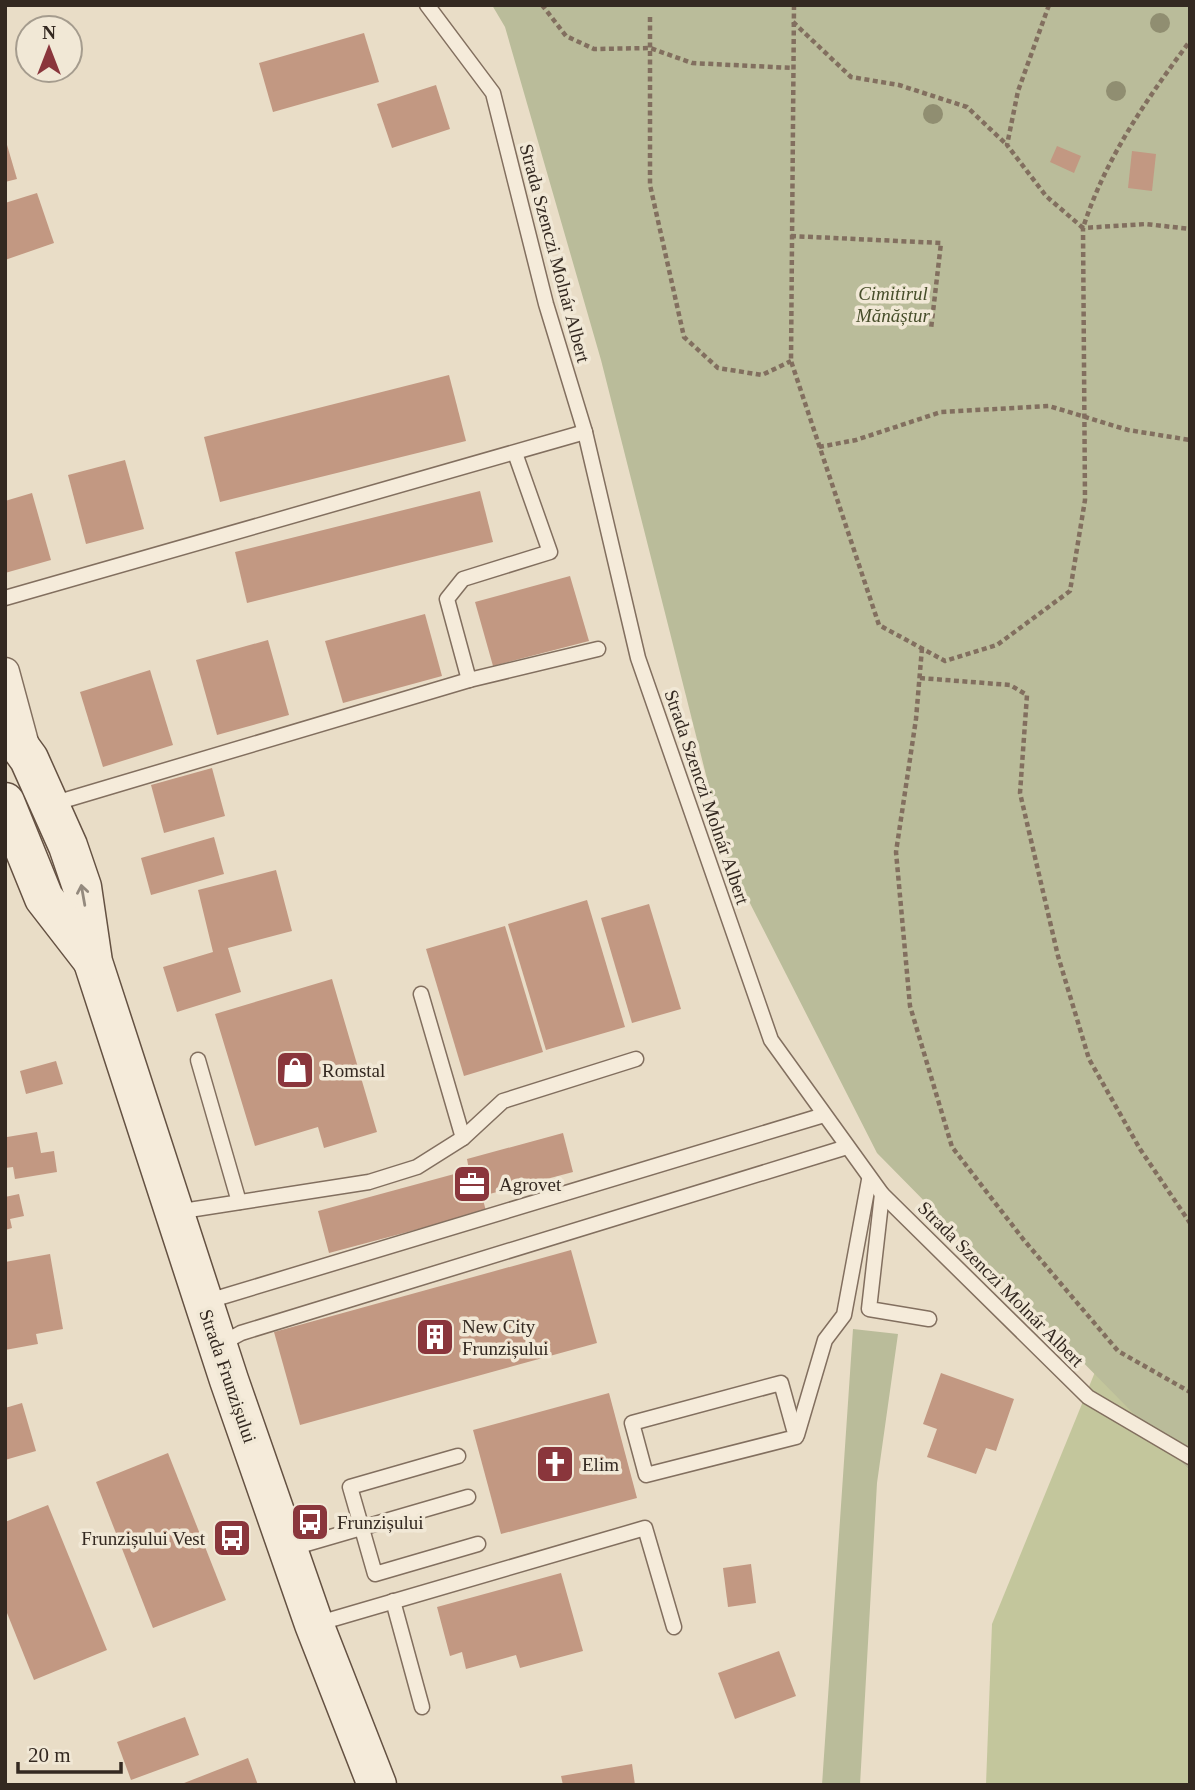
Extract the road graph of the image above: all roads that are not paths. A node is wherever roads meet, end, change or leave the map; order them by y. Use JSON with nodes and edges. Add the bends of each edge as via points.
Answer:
{"nodes":[{"id":1,"x":427,"y":5,"type":"edge"},
{"id":2,"x":585,"y":432,"type":"junction"},
{"id":3,"x":515,"y":453,"type":"junction"},
{"id":4,"x":5,"y":598,"type":"edge"},
{"id":5,"x":598,"y":649,"type":"dead end"},
{"id":6,"x":5,"y":672,"type":"edge"},
{"id":7,"x":469,"y":680,"type":"junction"},
{"id":8,"x":5,"y":726,"type":"edge"},
{"id":9,"x":29,"y":759,"type":"junction"},
{"id":10,"x":5,"y":802,"type":"edge"},
{"id":11,"x":51,"y":804,"type":"junction"},
{"id":12,"x":93,"y":962,"type":"junction"},
{"id":13,"x":421,"y":994,"type":"dead end"},
{"id":14,"x":636,"y":1059,"type":"dead end"},
{"id":15,"x":198,"y":1060,"type":"dead end"},
{"id":16,"x":824,"y":1115,"type":"junction"},
{"id":17,"x":463,"y":1138,"type":"junction"},
{"id":18,"x":847,"y":1147,"type":"junction"},
{"id":19,"x":870,"y":1180,"type":"junction"},
{"id":20,"x":882,"y":1194,"type":"junction"},
{"id":21,"x":239,"y":1202,"type":"junction"},
{"id":22,"x":175,"y":1212,"type":"junction"},
{"id":23,"x":204,"y":1303,"type":"junction"},
{"id":24,"x":929,"y":1319,"type":"dead end"},
{"id":25,"x":218,"y":1346,"type":"junction"},
{"id":26,"x":796,"y":1437,"type":"junction"},
{"id":27,"x":458,"y":1456,"type":"dead end"},
{"id":28,"x":1190,"y":1457,"type":"edge"},
{"id":29,"x":468,"y":1497,"type":"dead end"},
{"id":30,"x":362,"y":1528,"type":"junction"},
{"id":31,"x":478,"y":1544,"type":"dead end"},
{"id":32,"x":288,"y":1549,"type":"junction"},
{"id":33,"x":393,"y":1601,"type":"junction"},
{"id":34,"x":314,"y":1624,"type":"junction"},
{"id":35,"x":674,"y":1628,"type":"dead end"},
{"id":36,"x":422,"y":1707,"type":"dead end"},
{"id":37,"x":377,"y":1785,"type":"edge"}],
"edges":[{"from":1,"to":2,"type":"lane","name":"Strada Szenczi Molnár Albert","via":[[493,93],[546,304]]},
{"from":2,"to":3,"type":"lane"},
{"from":2,"to":16,"type":"lane","name":"Strada Szenczi Molnár Albert","via":[[638,658],[771,1040]]},
{"from":3,"to":4,"type":"lane"},
{"from":3,"to":7,"type":"lane","via":[[550,552],[464,579],[447,599]]},
{"from":5,"to":7,"type":"lane"},
{"from":6,"to":9,"type":"street","name":"Strada Frunzișului"},
{"from":7,"to":11,"type":"lane"},
{"from":8,"to":9,"type":"main road","name":"Strada Frunzișului"},
{"from":9,"to":11,"type":"main road","name":"Strada Frunzișului"},
{"from":10,"to":12,"type":"main road","name":"Strada Frunzișului","via":[[44,898]]},
{"from":12,"to":11,"type":"main road","name":"Strada Frunzișului","one_way":true,"via":[[82,887]]},
{"from":12,"to":22,"type":"main road","name":"Strada Frunzișului"},
{"from":13,"to":17,"type":"lane"},
{"from":14,"to":17,"type":"lane","via":[[503,1101]]},
{"from":15,"to":21,"type":"lane"},
{"from":16,"to":18,"type":"lane","name":"Strada Szenczi Molnár Albert"},
{"from":16,"to":23,"type":"lane"},
{"from":17,"to":21,"type":"lane","via":[[417,1167],[369,1182]]},
{"from":18,"to":19,"type":"lane","name":"Strada Szenczi Molnár Albert"},
{"from":18,"to":25,"type":"lane","via":[[241,1334]]},
{"from":19,"to":20,"type":"lane","name":"Strada Szenczi Molnár Albert"},
{"from":19,"to":26,"type":"lane","via":[[844,1315],[825,1340]]},
{"from":20,"to":24,"type":"lane","via":[[870,1309]]},
{"from":20,"to":28,"type":"lane","name":"Strada Szenczi Molnár Albert","via":[[1088,1397]]},
{"from":21,"to":22,"type":"lane"},
{"from":22,"to":23,"type":"main road","name":"Strada Frunzișului"},
{"from":23,"to":25,"type":"main road","name":"Strada Frunzișului"},
{"from":25,"to":32,"type":"main road","name":"Strada Frunzișului"},
{"from":26,"to":26,"type":"lane","via":[[646,1475],[632,1423],[781,1383]]},
{"from":27,"to":30,"type":"lane","via":[[350,1487]]},
{"from":29,"to":30,"type":"lane"},
{"from":30,"to":31,"type":"lane","via":[[375,1574]]},
{"from":30,"to":32,"type":"lane"},
{"from":32,"to":34,"type":"main road","name":"Strada Frunzișului"},
{"from":33,"to":34,"type":"lane"},
{"from":33,"to":35,"type":"lane","via":[[645,1528]]},
{"from":33,"to":36,"type":"lane"},
{"from":34,"to":37,"type":"main road","name":"Strada Frunzișului"}]}
